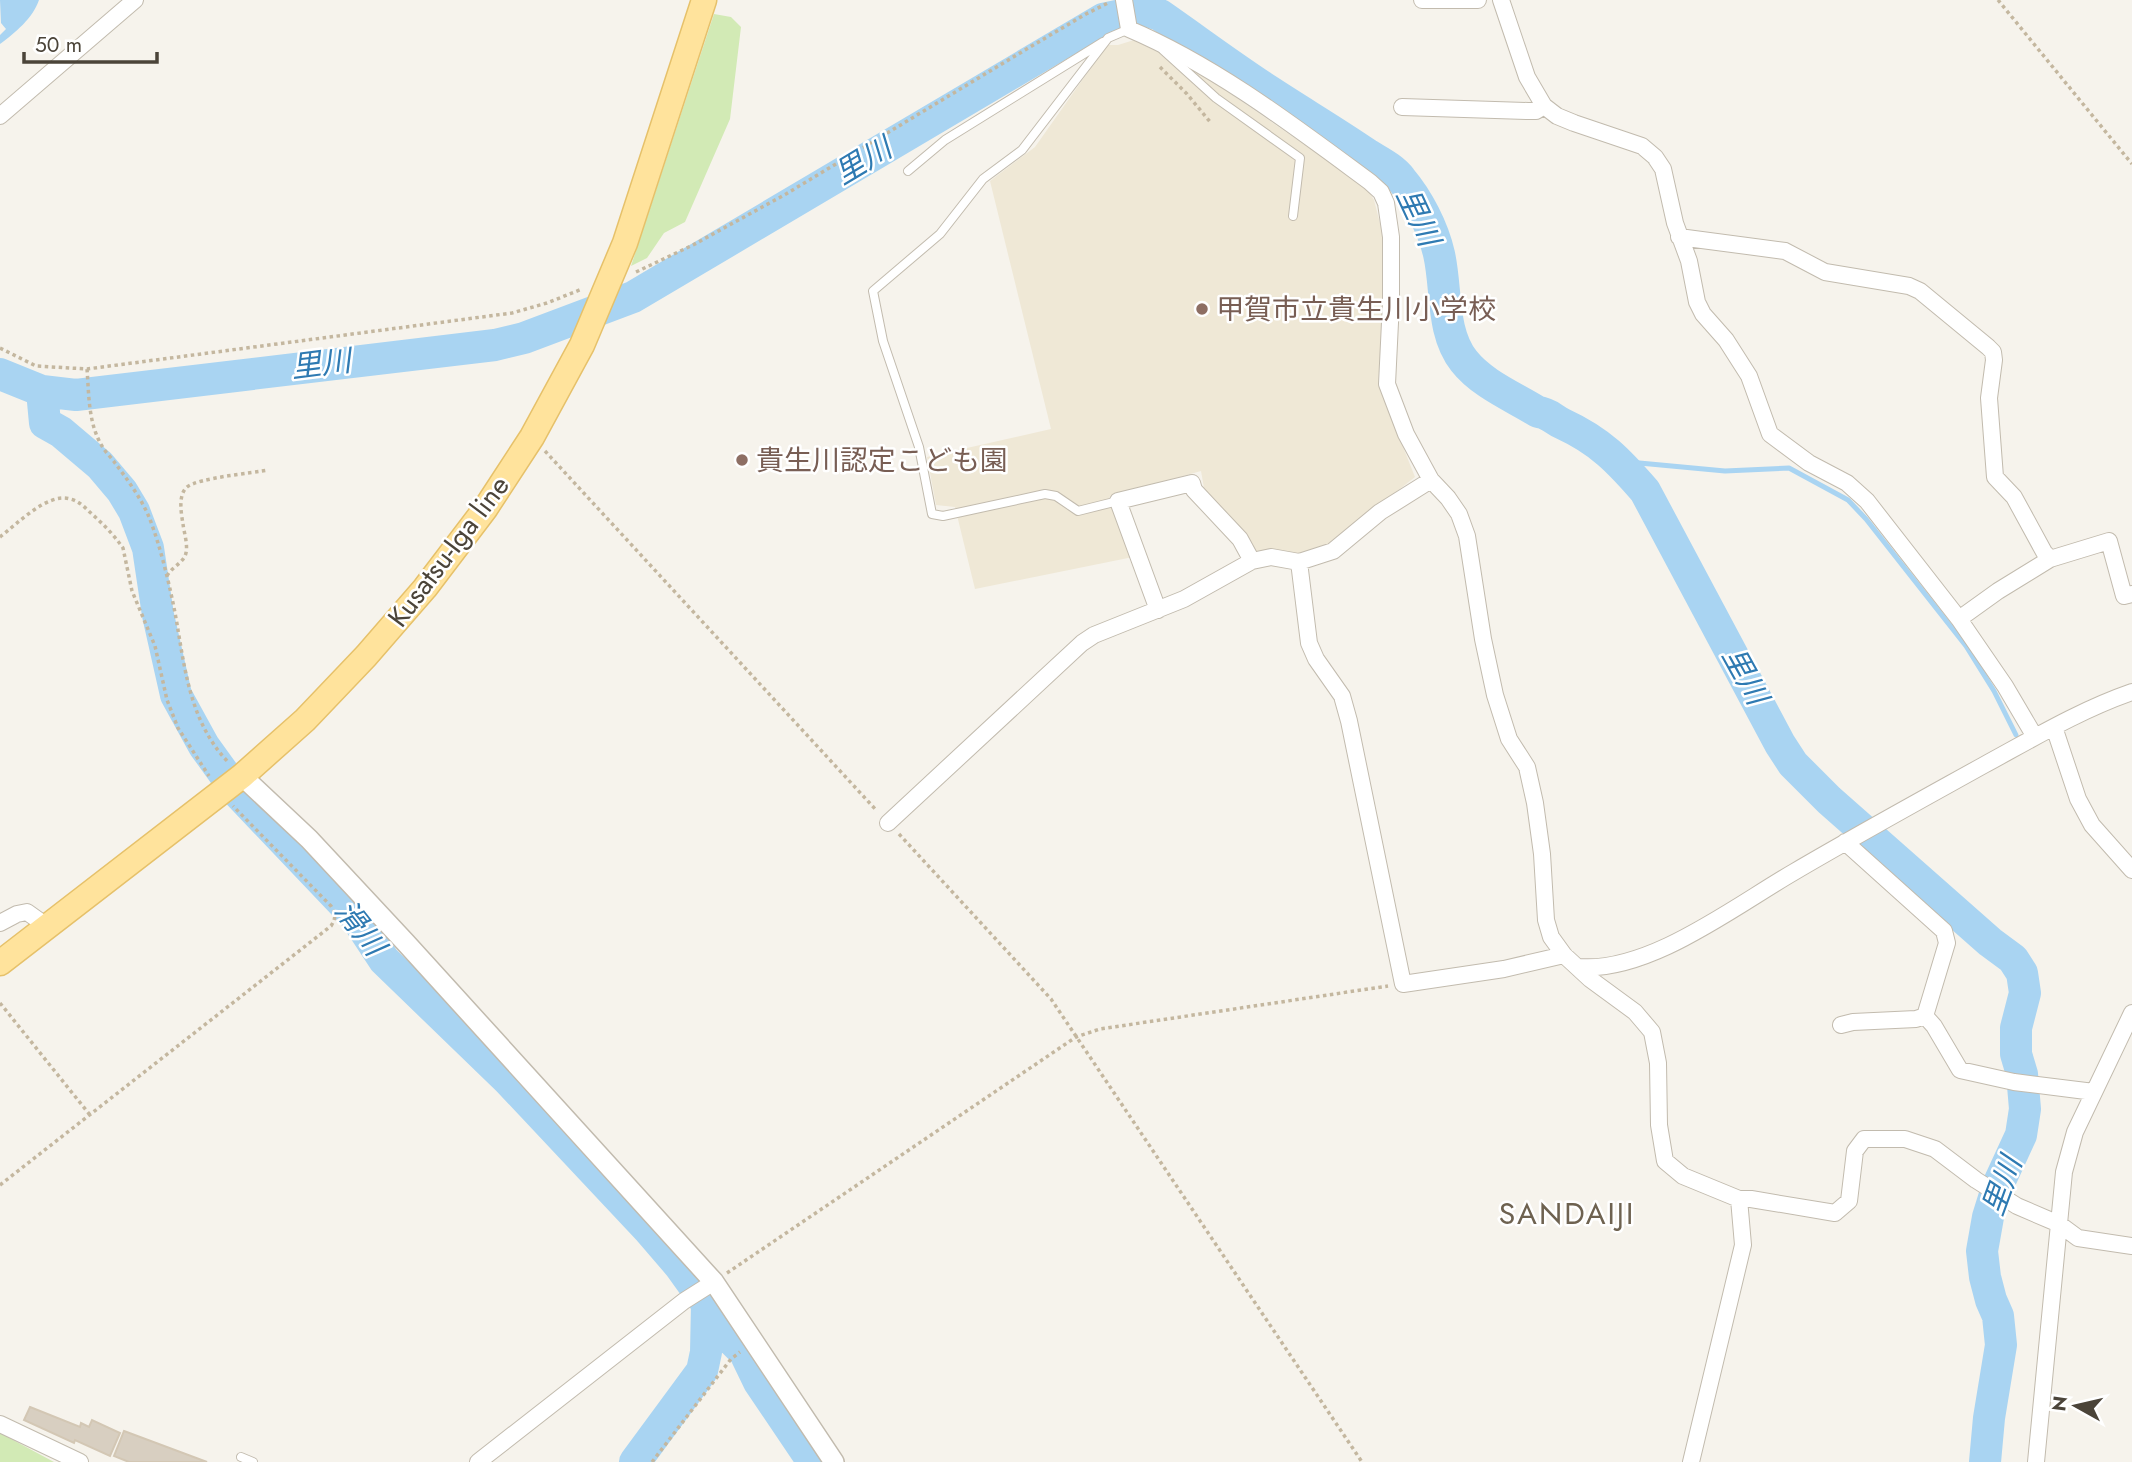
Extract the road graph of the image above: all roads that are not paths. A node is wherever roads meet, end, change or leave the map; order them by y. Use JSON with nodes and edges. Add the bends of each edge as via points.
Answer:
{"nodes":[{"id":1,"x":135,"y":0,"type":"edge"},
{"id":2,"x":704,"y":0,"type":"edge"},
{"id":3,"x":1422,"y":0,"type":"edge"},
{"id":4,"x":1478,"y":0,"type":"edge"},
{"id":5,"x":1501,"y":0,"type":"edge"},
{"id":6,"x":1124,"y":12,"type":"edge"},
{"id":7,"x":1108,"y":38,"type":"junction"},
{"id":8,"x":1151,"y":38,"type":"junction"},
{"id":9,"x":1544,"y":106,"type":"junction"},
{"id":10,"x":1402,"y":107,"type":"dead end"},
{"id":11,"x":0,"y":116,"type":"edge"},
{"id":12,"x":908,"y":172,"type":"dead end"},
{"id":13,"x":1293,"y":216,"type":"dead end"},
{"id":14,"x":1679,"y":237,"type":"junction"},
{"id":15,"x":1431,"y":480,"type":"junction"},
{"id":16,"x":1118,"y":501,"type":"junction"},
{"id":17,"x":2050,"y":559,"type":"junction"},
{"id":18,"x":1252,"y":561,"type":"junction"},
{"id":19,"x":1299,"y":562,"type":"junction"},
{"id":20,"x":2132,"y":594,"type":"edge"},
{"id":21,"x":1158,"y":610,"type":"junction"},
{"id":22,"x":1959,"y":619,"type":"junction"},
{"id":23,"x":2132,"y":692,"type":"edge"},
{"id":24,"x":2054,"y":727,"type":"junction"},
{"id":25,"x":2035,"y":737,"type":"junction"},
{"id":26,"x":230,"y":785,"type":"junction"},
{"id":27,"x":888,"y":823,"type":"road end"},
{"id":28,"x":1848,"y":841,"type":"junction"},
{"id":29,"x":2132,"y":870,"type":"edge"},
{"id":30,"x":0,"y":923,"type":"edge"},
{"id":31,"x":48,"y":927,"type":"junction"},
{"id":32,"x":1564,"y":955,"type":"junction"},
{"id":33,"x":0,"y":963,"type":"edge"},
{"id":34,"x":1579,"y":967,"type":"junction"},
{"id":35,"x":2132,"y":1013,"type":"edge"},
{"id":36,"x":1926,"y":1016,"type":"junction"},
{"id":37,"x":1841,"y":1025,"type":"dead end"},
{"id":38,"x":2095,"y":1092,"type":"junction"},
{"id":39,"x":1739,"y":1199,"type":"junction"},
{"id":40,"x":2059,"y":1224,"type":"junction"},
{"id":41,"x":2132,"y":1246,"type":"edge"},
{"id":42,"x":708,"y":1285,"type":"junction"},
{"id":43,"x":0,"y":1424,"type":"edge"},
{"id":44,"x":241,"y":1457,"type":"dead end"},
{"id":45,"x":1694,"y":1460,"type":"edge"},
{"id":46,"x":80,"y":1462,"type":"edge"},
{"id":47,"x":253,"y":1462,"type":"edge"},
{"id":48,"x":478,"y":1462,"type":"edge"},
{"id":49,"x":834,"y":1462,"type":"edge"},
{"id":50,"x":2036,"y":1462,"type":"edge"}],
"edges":[{"from":1,"to":11,"type":"street"},
{"from":2,"to":26,"type":"main road","name":"Kusatsu-Iga line","via":[[625,243],[582,345],[532,437],[485,509],[366,656],[305,720]]},
{"from":3,"to":4,"type":"street"},
{"from":5,"to":9,"type":"street","via":[[1528,77]]},
{"from":6,"to":7,"type":"lane"},
{"from":6,"to":8,"type":"street"},
{"from":7,"to":12,"type":"lane","via":[[945,140]]},
{"from":7,"to":16,"type":"lane","via":[[1022,150],[983,178],[940,234],[873,290],[883,341],[919,447],[932,513],[943,516],[1045,494],[1078,511]]},
{"from":8,"to":13,"type":"lane","via":[[1216,97],[1300,158]]},
{"from":8,"to":15,"type":"street","via":[[1286,121],[1381,192],[1391,237],[1387,384],[1406,434]]},
{"from":9,"to":10,"type":"street","via":[[1536,111]]},
{"from":9,"to":14,"type":"street","via":[[1574,123],[1642,146],[1655,157],[1663,169]]},
{"from":14,"to":17,"type":"street","via":[[1785,251],[1825,272],[1909,286],[1988,346],[1994,360],[1989,398],[1995,477],[2014,496]]},
{"from":14,"to":22,"type":"street","via":[[1697,302],[1749,376],[1770,434],[1867,501]]},
{"from":15,"to":19,"type":"street","via":[[1380,512],[1333,551]]},
{"from":15,"to":32,"type":"street","via":[[1459,514],[1467,536],[1495,695],[1509,739],[1527,767],[1535,803],[1546,920]]},
{"from":16,"to":18,"type":"street","via":[[1192,483],[1240,539]]},
{"from":16,"to":21,"type":"street"},
{"from":17,"to":20,"type":"street","via":[[2109,541],[2124,596]]},
{"from":17,"to":22,"type":"street"},
{"from":18,"to":19,"type":"street","via":[[1271,557]]},
{"from":18,"to":21,"type":"street"},
{"from":19,"to":32,"type":"street","via":[[1309,643],[1342,696],[1349,721],[1403,984]]},
{"from":21,"to":27,"type":"street","via":[[1082,643]]},
{"from":22,"to":25,"type":"street"},
{"from":23,"to":24,"type":"street"},
{"from":24,"to":25,"type":"street"},
{"from":24,"to":29,"type":"street","via":[[2078,799],[2092,825]]},
{"from":25,"to":28,"type":"street"},
{"from":26,"to":31,"type":"main road","name":"Kusatsu-Iga line"},
{"from":26,"to":42,"type":"street","via":[[309,839]]},
{"from":28,"to":34,"type":"street","via":[[1662,949],[1598,969]]},
{"from":28,"to":36,"type":"street","via":[[1944,931],[1947,943]]},
{"from":30,"to":31,"type":"street","via":[[27,912]]},
{"from":31,"to":33,"type":"main road","name":"Kusatsu-Iga line"},
{"from":32,"to":34,"type":"street"},
{"from":34,"to":39,"type":"street","via":[[1635,1012],[1652,1032],[1665,1161],[1683,1176]]},
{"from":35,"to":38,"type":"street"},
{"from":36,"to":37,"type":"street"},
{"from":36,"to":38,"type":"street","via":[[1960,1070]]},
{"from":38,"to":40,"type":"street","via":[[2075,1132],[2064,1171]]},
{"from":39,"to":40,"type":"street","via":[[1835,1213],[1849,1201],[1854,1151],[1864,1139],[1905,1139],[1935,1149],[1996,1193]]},
{"from":39,"to":45,"type":"street","via":[[1743,1245]]},
{"from":40,"to":41,"type":"street","via":[[2078,1238]]},
{"from":40,"to":50,"type":"street"},
{"from":42,"to":48,"type":"street"},
{"from":42,"to":49,"type":"street","via":[[754,1343]]},
{"from":43,"to":46,"type":"street"},
{"from":44,"to":47,"type":"lane"}]}
